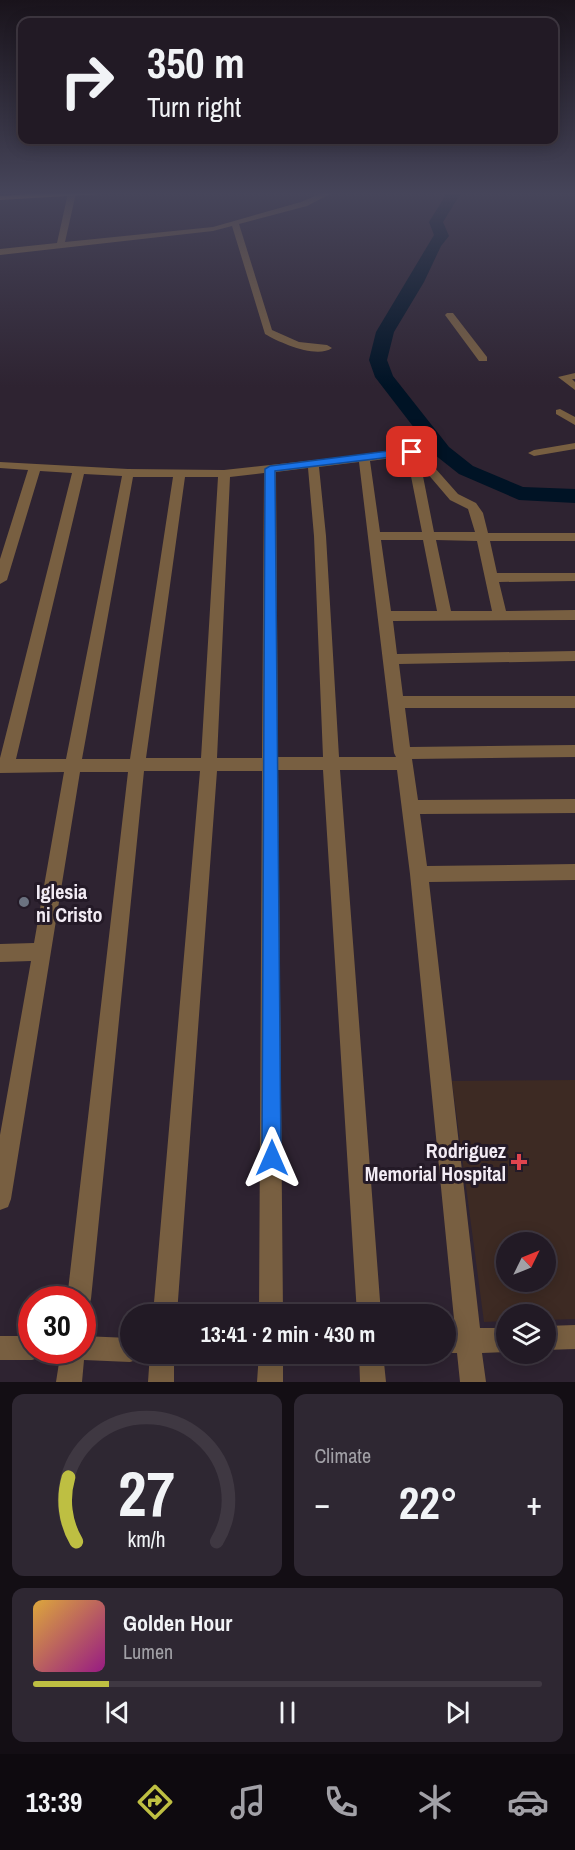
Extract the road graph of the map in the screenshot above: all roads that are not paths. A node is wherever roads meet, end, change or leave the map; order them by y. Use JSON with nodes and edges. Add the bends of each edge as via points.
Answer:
{"nodes":[{"id":1,"x":245,"y":257,"type":"edge"},
{"id":2,"x":450,"y":315,"type":"dead end"},
{"id":3,"x":327,"y":348,"type":"dead end"},
{"id":4,"x":483,"y":359,"type":"dead end"},
{"id":5,"x":575,"y":376,"type":"edge"},
{"id":6,"x":575,"y":387,"type":"edge"},
{"id":7,"x":575,"y":406,"type":"edge"},
{"id":8,"x":575,"y":422,"type":"edge"},
{"id":9,"x":575,"y":446,"type":"edge"},
{"id":10,"x":412,"y":452,"type":"junction"},
{"id":11,"x":534,"y":453,"type":"dead end"},
{"id":12,"x":364,"y":456,"type":"junction"},
{"id":13,"x":313,"y":463,"type":"junction"},
{"id":14,"x":0,"y":465,"type":"edge"},
{"id":15,"x":35,"y":467,"type":"junction"},
{"id":16,"x":79,"y":469,"type":"junction"},
{"id":17,"x":270,"y":469,"type":"junction"},
{"id":18,"x":128,"y":473,"type":"junction"},
{"id":19,"x":224,"y":474,"type":"junction"},
{"id":20,"x":179,"y":475,"type":"junction"},
{"id":21,"x":480,"y":535,"type":"junction"},
{"id":22,"x":374,"y":536,"type":"junction"},
{"id":23,"x":431,"y":536,"type":"junction"},
{"id":24,"x":575,"y":537,"type":"edge"},
{"id":25,"x":575,"y":578,"type":"edge"},
{"id":26,"x":493,"y":579,"type":"junction"},
{"id":27,"x":0,"y":580,"type":"edge"},
{"id":28,"x":575,"y":615,"type":"edge"},
{"id":29,"x":385,"y":616,"type":"junction"},
{"id":30,"x":445,"y":616,"type":"junction"},
{"id":31,"x":500,"y":616,"type":"junction"},
{"id":32,"x":575,"y":656,"type":"edge"},
{"id":33,"x":391,"y":659,"type":"junction"},
{"id":34,"x":398,"y":702,"type":"junction"},
{"id":35,"x":575,"y":702,"type":"edge"},
{"id":36,"x":575,"y":751,"type":"edge"},
{"id":37,"x":403,"y":758,"type":"junction"},
{"id":38,"x":331,"y":763,"type":"junction"},
{"id":39,"x":137,"y":764,"type":"junction"},
{"id":40,"x":270,"y":764,"type":"junction"},
{"id":41,"x":3,"y":766,"type":"edge"},
{"id":42,"x":73,"y":766,"type":"junction"},
{"id":43,"x":209,"y":766,"type":"junction"},
{"id":44,"x":575,"y":806,"type":"edge"},
{"id":45,"x":411,"y":807,"type":"junction"},
{"id":46,"x":575,"y":872,"type":"edge"},
{"id":47,"x":419,"y":874,"type":"junction"},
{"id":48,"x":42,"y":952,"type":"junction"},
{"id":49,"x":0,"y":953,"type":"edge"},
{"id":50,"x":0,"y":1199,"type":"edge"},
{"id":51,"x":80,"y":1286,"type":"edge"},
{"id":52,"x":166,"y":1304,"type":"edge"},
{"id":53,"x":271,"y":1304,"type":"edge"},
{"id":54,"x":368,"y":1304,"type":"edge"},
{"id":55,"x":575,"y":1337,"type":"edge"},
{"id":56,"x":556,"y":1338,"type":"edge"},
{"id":57,"x":496,"y":1340,"type":"edge"},
{"id":58,"x":457,"y":1341,"type":"edge"},
{"id":59,"x":0,"y":1348,"type":"edge"},
{"id":60,"x":18,"y":1348,"type":"edge"},
{"id":61,"x":96,"y":1349,"type":"edge"},
{"id":62,"x":120,"y":1350,"type":"edge"},
{"id":63,"x":71,"y":1364,"type":"edge"},
{"id":64,"x":162,"y":1364,"type":"edge"},
{"id":65,"x":271,"y":1364,"type":"edge"},
{"id":66,"x":372,"y":1364,"type":"edge"},
{"id":67,"x":69,"y":1382,"type":"edge"},
{"id":68,"x":161,"y":1382,"type":"edge"},
{"id":69,"x":270,"y":1382,"type":"edge"},
{"id":70,"x":373,"y":1382,"type":"edge"},
{"id":71,"x":473,"y":1382,"type":"edge"}],
"edges":[{"from":1,"to":3,"type":"street","via":[[268,332],[303,348]]},
{"from":2,"to":4,"type":"street"},
{"from":5,"to":6,"type":"street","via":[[563,377]]},
{"from":7,"to":8,"type":"street","via":[[561,412]]},
{"from":9,"to":11,"type":"street"},
{"from":10,"to":12,"type":"street"},
{"from":10,"to":21,"type":"street","via":[[418,453],[454,497],[472,506]]},
{"from":10,"to":23,"type":"street"},
{"from":12,"to":13,"type":"street"},
{"from":12,"to":22,"type":"street"},
{"from":13,"to":17,"type":"street"},
{"from":13,"to":38,"type":"street","via":[[321,536]]},
{"from":14,"to":15,"type":"street"},
{"from":15,"to":16,"type":"street"},
{"from":15,"to":27,"type":"street"},
{"from":16,"to":18,"type":"street"},
{"from":16,"to":41,"type":"street"},
{"from":17,"to":19,"type":"street"},
{"from":17,"to":40,"type":"street"},
{"from":18,"to":20,"type":"street"},
{"from":18,"to":42,"type":"street"},
{"from":19,"to":20,"type":"street"},
{"from":19,"to":43,"type":"street"},
{"from":20,"to":39,"type":"street"},
{"from":21,"to":23,"type":"street"},
{"from":21,"to":24,"type":"street"},
{"from":21,"to":26,"type":"street"},
{"from":22,"to":23,"type":"street"},
{"from":22,"to":29,"type":"street"},
{"from":23,"to":30,"type":"street"},
{"from":25,"to":26,"type":"street"},
{"from":26,"to":31,"type":"street"},
{"from":28,"to":31,"type":"street"},
{"from":29,"to":30,"type":"street"},
{"from":29,"to":33,"type":"street"},
{"from":30,"to":31,"type":"street"},
{"from":32,"to":33,"type":"street"},
{"from":33,"to":34,"type":"street"},
{"from":34,"to":35,"type":"street"},
{"from":34,"to":37,"type":"street"},
{"from":36,"to":37,"type":"street"},
{"from":37,"to":38,"type":"street"},
{"from":37,"to":45,"type":"street"},
{"from":38,"to":40,"type":"street"},
{"from":38,"to":54,"type":"street"},
{"from":39,"to":42,"type":"street"},
{"from":39,"to":43,"type":"street"},
{"from":39,"to":51,"type":"street"},
{"from":40,"to":43,"type":"street"},
{"from":40,"to":53,"type":"street"},
{"from":41,"to":42,"type":"street"},
{"from":42,"to":48,"type":"street"},
{"from":43,"to":52,"type":"street"},
{"from":44,"to":45,"type":"street"},
{"from":45,"to":47,"type":"street"},
{"from":46,"to":47,"type":"street"},
{"from":47,"to":58,"type":"street"},
{"from":48,"to":49,"type":"street"},
{"from":48,"to":50,"type":"street"},
{"from":55,"to":56,"type":"street"},
{"from":57,"to":58,"type":"street"},
{"from":58,"to":71,"type":"street"},
{"from":59,"to":60,"type":"street"},
{"from":61,"to":62,"type":"street"},
{"from":63,"to":67,"type":"street"},
{"from":64,"to":68,"type":"street"},
{"from":65,"to":69,"type":"street"},
{"from":66,"to":70,"type":"street"}]}
